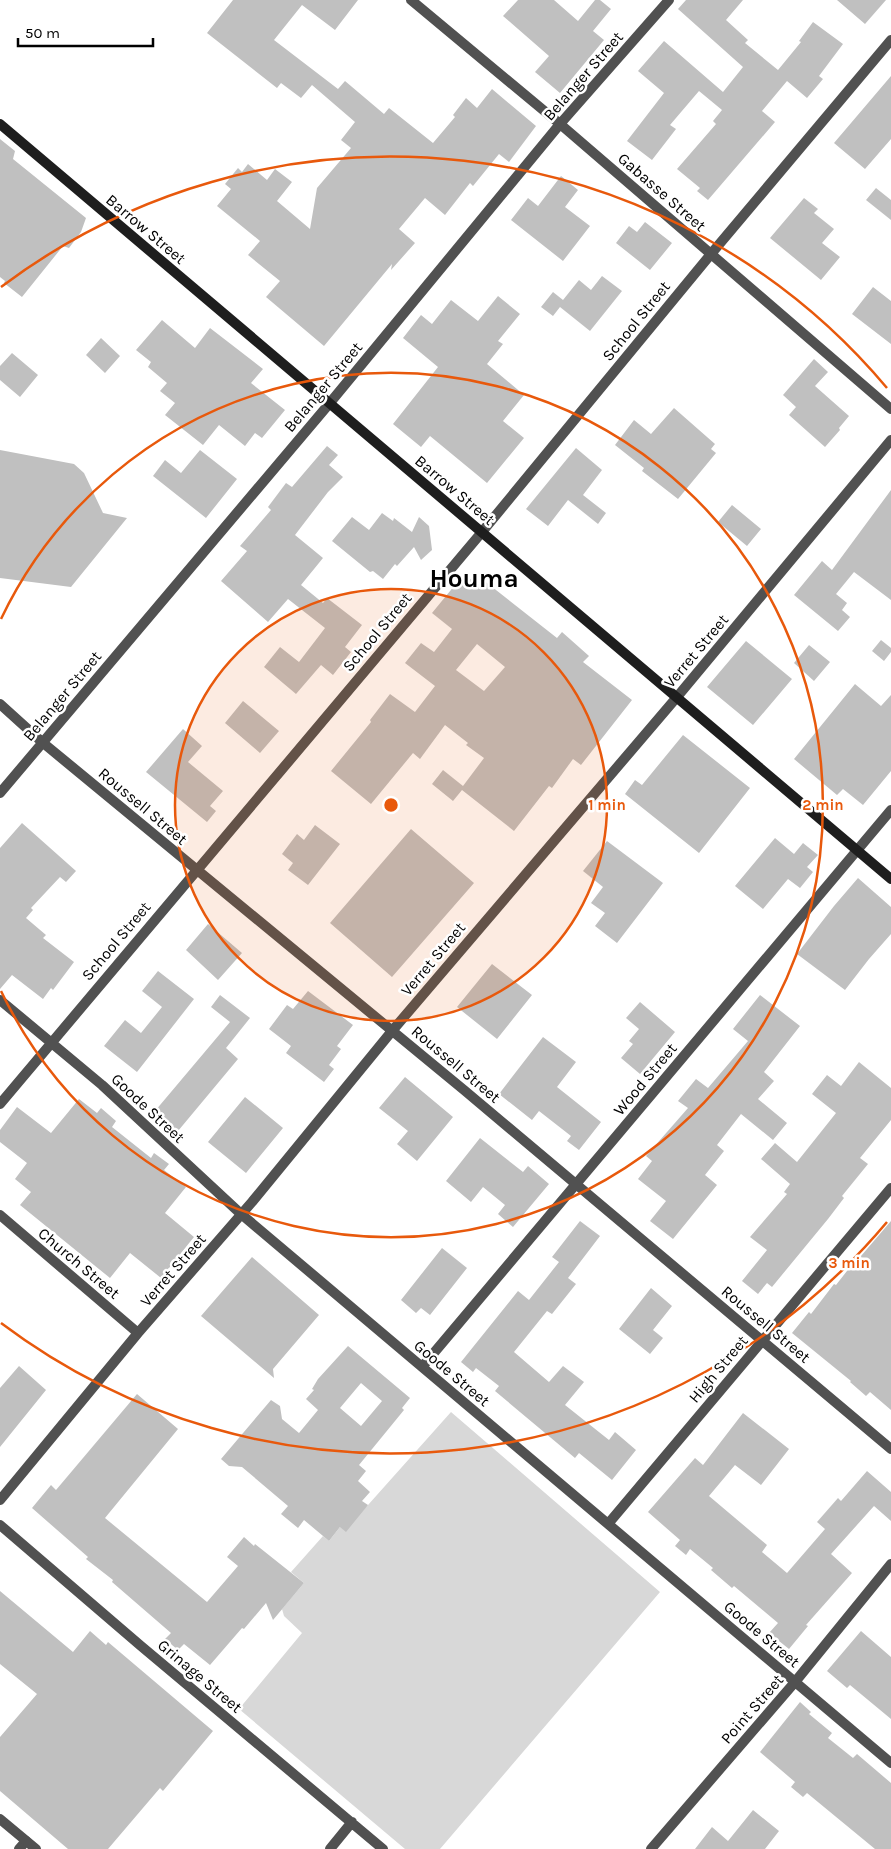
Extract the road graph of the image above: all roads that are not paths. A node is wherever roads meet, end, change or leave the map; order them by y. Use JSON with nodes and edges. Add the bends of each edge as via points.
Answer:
{"nodes":[{"id":1,"x":412,"y":0,"type":"edge"},
{"id":2,"x":669,"y":0,"type":"edge"},
{"id":3,"x":891,"y":40,"type":"edge"},
{"id":4,"x":0,"y":124,"type":"edge"},
{"id":5,"x":560,"y":124,"type":"junction"},
{"id":6,"x":711,"y":254,"type":"junction"},
{"id":7,"x":329,"y":404,"type":"junction"},
{"id":8,"x":891,"y":409,"type":"edge"},
{"id":9,"x":891,"y":440,"type":"edge"},
{"id":10,"x":482,"y":532,"type":"junction"},
{"id":11,"x":677,"y":697,"type":"junction"},
{"id":12,"x":0,"y":704,"type":"edge"},
{"id":13,"x":42,"y":742,"type":"junction"},
{"id":14,"x":0,"y":793,"type":"edge"},
{"id":15,"x":891,"y":810,"type":"edge"},
{"id":16,"x":857,"y":850,"type":"junction"},
{"id":17,"x":196,"y":869,"type":"junction"},
{"id":18,"x":891,"y":879,"type":"edge"},
{"id":19,"x":0,"y":1000,"type":"edge"},
{"id":20,"x":392,"y":1031,"type":"junction"},
{"id":21,"x":50,"y":1042,"type":"junction"},
{"id":22,"x":0,"y":1104,"type":"edge"},
{"id":23,"x":576,"y":1185,"type":"junction"},
{"id":24,"x":891,"y":1188,"type":"edge"},
{"id":25,"x":241,"y":1214,"type":"junction"},
{"id":26,"x":0,"y":1215,"type":"edge"},
{"id":27,"x":138,"y":1333,"type":"junction"},
{"id":28,"x":762,"y":1340,"type":"junction"},
{"id":29,"x":422,"y":1368,"type":"junction"},
{"id":30,"x":891,"y":1449,"type":"edge"},
{"id":31,"x":0,"y":1500,"type":"edge"},
{"id":32,"x":608,"y":1524,"type":"junction"},
{"id":33,"x":0,"y":1525,"type":"edge"},
{"id":34,"x":891,"y":1564,"type":"edge"},
{"id":35,"x":795,"y":1682,"type":"junction"},
{"id":36,"x":891,"y":1763,"type":"edge"},
{"id":37,"x":0,"y":1819,"type":"edge"},
{"id":38,"x":352,"y":1822,"type":"junction"},
{"id":39,"x":23,"y":1845,"type":"edge"},
{"id":40,"x":36,"y":1849,"type":"edge"},
{"id":41,"x":330,"y":1849,"type":"edge"},
{"id":42,"x":383,"y":1849,"type":"edge"},
{"id":43,"x":652,"y":1849,"type":"edge"}],
"edges":[{"from":1,"to":5,"type":"street","name":"Gabasse Street"},
{"from":2,"to":5,"type":"street","name":"Belanger Street"},
{"from":3,"to":6,"type":"street","name":"School Street"},
{"from":4,"to":7,"type":"main road","name":"Barrow Street"},
{"from":5,"to":6,"type":"street","name":"Gabasse Street"},
{"from":5,"to":7,"type":"street","name":"Belanger Street"},
{"from":6,"to":8,"type":"street","name":"Gabasse Street"},
{"from":6,"to":10,"type":"street","name":"School Street"},
{"from":7,"to":10,"type":"main road","name":"Barrow Street"},
{"from":7,"to":13,"type":"street","name":"Belanger Street"},
{"from":9,"to":11,"type":"street","name":"Verret Street"},
{"from":10,"to":11,"type":"main road","name":"Barrow Street"},
{"from":10,"to":17,"type":"street","name":"School Street"},
{"from":11,"to":16,"type":"main road","name":"Barrow Street"},
{"from":11,"to":20,"type":"street","name":"Verret Street"},
{"from":12,"to":13,"type":"street","name":"Roussell Street"},
{"from":13,"to":14,"type":"street","name":"Belanger Street"},
{"from":13,"to":17,"type":"street","name":"Roussell Street"},
{"from":15,"to":16,"type":"street","name":"Wood Street"},
{"from":16,"to":18,"type":"main road","name":"Barrow Street"},
{"from":16,"to":23,"type":"street","name":"Wood Street"},
{"from":17,"to":20,"type":"street","name":"Roussell Street"},
{"from":17,"to":21,"type":"street","name":"School Street"},
{"from":19,"to":21,"type":"street","name":"Goode Street"},
{"from":20,"to":23,"type":"street","name":"Roussell Street"},
{"from":20,"to":25,"type":"street","name":"Verret Street"},
{"from":21,"to":22,"type":"street","name":"School Street"},
{"from":21,"to":25,"type":"street","name":"Goode Street","via":[[102,1085]]},
{"from":23,"to":28,"type":"street","name":"Roussell Street"},
{"from":23,"to":29,"type":"street","name":"Wood Street"},
{"from":24,"to":28,"type":"street","name":"High Street"},
{"from":25,"to":27,"type":"street","name":"Verret Street"},
{"from":25,"to":29,"type":"street","name":"Goode Street"},
{"from":26,"to":27,"type":"street","name":"Church Street"},
{"from":27,"to":31,"type":"street","name":"Verret Street"},
{"from":28,"to":30,"type":"street","name":"Roussell Street"},
{"from":28,"to":32,"type":"street","name":"High Street"},
{"from":29,"to":32,"type":"street","name":"Goode Street"},
{"from":32,"to":35,"type":"street","name":"Goode Street"},
{"from":33,"to":38,"type":"street","name":"Grinage Street"},
{"from":34,"to":35,"type":"street","name":"Point Street"},
{"from":35,"to":36,"type":"street","name":"Goode Street"},
{"from":35,"to":43,"type":"street","name":"Point Street"},
{"from":37,"to":39,"type":"street"},
{"from":38,"to":41,"type":"street"},
{"from":38,"to":42,"type":"street","name":"Grinage Street"},
{"from":39,"to":40,"type":"street"}]}
